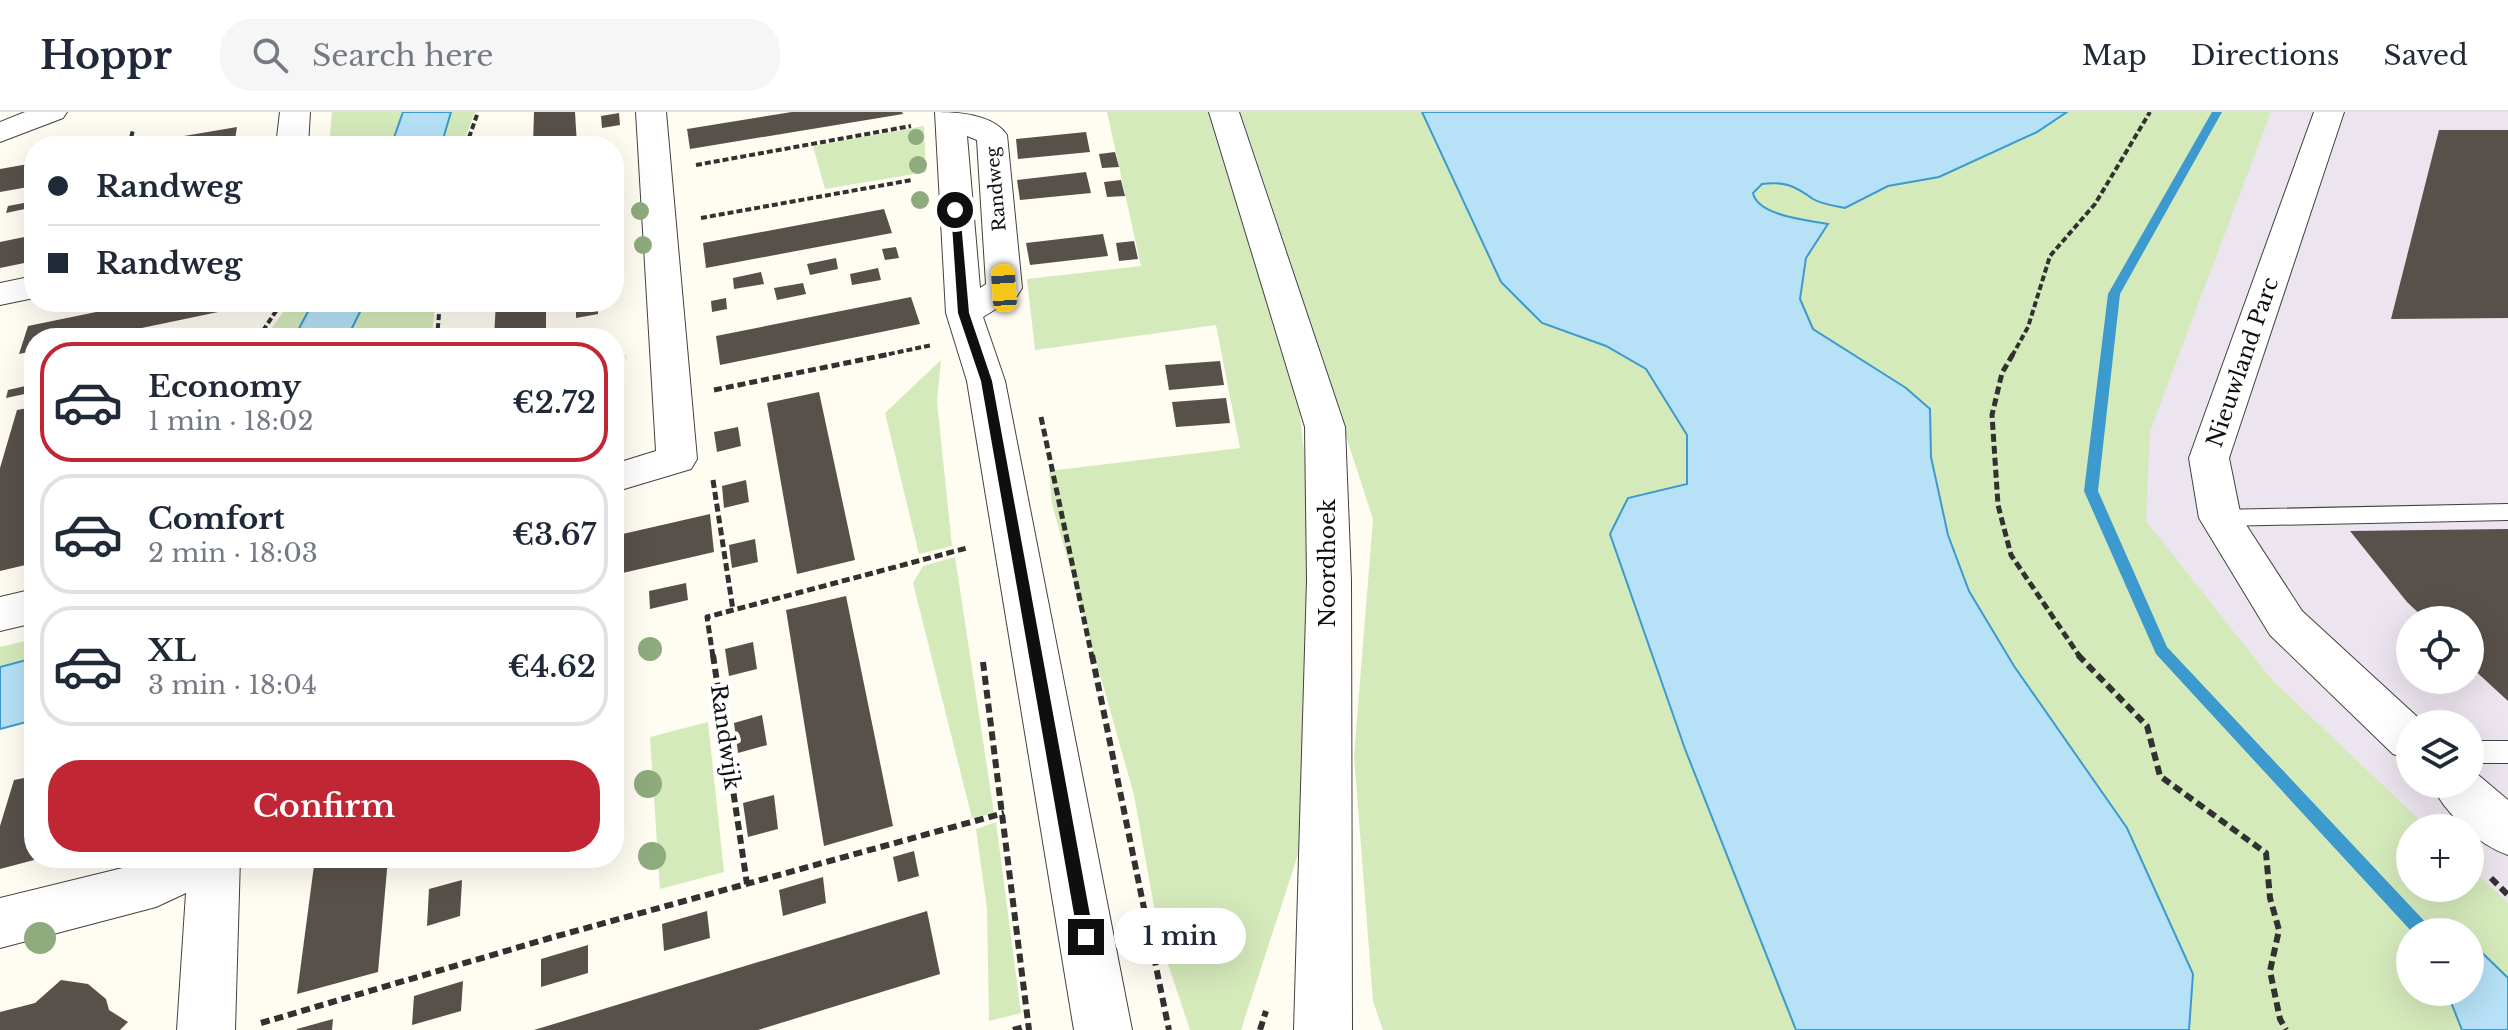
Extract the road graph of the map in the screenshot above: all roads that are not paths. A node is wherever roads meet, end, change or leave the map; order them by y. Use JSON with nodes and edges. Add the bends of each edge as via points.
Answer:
{"nodes":[{"id":1,"x":52,"y":112,"type":"edge"},
{"id":2,"x":295,"y":112,"type":"edge"},
{"id":3,"x":651,"y":112,"type":"edge"},
{"id":4,"x":1224,"y":112,"type":"edge"},
{"id":5,"x":2329,"y":112,"type":"edge"},
{"id":6,"x":940,"y":118,"type":"edge"},
{"id":7,"x":0,"y":133,"type":"edge"},
{"id":8,"x":293,"y":136,"type":"edge"},
{"id":9,"x":24,"y":289,"type":"edge"},
{"id":10,"x":0,"y":294,"type":"edge"},
{"id":11,"x":624,"y":475,"type":"edge"},
{"id":12,"x":2508,"y":512,"type":"edge"},
{"id":13,"x":2220,"y":518,"type":"junction"},
{"id":14,"x":24,"y":608,"type":"edge"},
{"id":15,"x":0,"y":614,"type":"edge"},
{"id":16,"x":2396,"y":727,"type":"edge"},
{"id":17,"x":2484,"y":752,"type":"edge"},
{"id":18,"x":2508,"y":752,"type":"edge"},
{"id":19,"x":2471,"y":798,"type":"edge"},
{"id":20,"x":2508,"y":833,"type":"edge"},
{"id":21,"x":179,"y":868,"type":"edge"},
{"id":22,"x":215,"y":868,"type":"edge"},
{"id":23,"x":0,"y":923,"type":"edge"},
{"id":24,"x":229,"y":1028,"type":"edge"},
{"id":25,"x":1103,"y":1030,"type":"edge"},
{"id":26,"x":1323,"y":1030,"type":"edge"}],
"edges":[{"from":1,"to":7,"type":"street"},
{"from":2,"to":8,"type":"street"},
{"from":3,"to":11,"type":"street","via":[[677,459]]},
{"from":4,"to":26,"type":"street","name":"Noordhoek","via":[[1325,427],[1329,580]]},
{"from":5,"to":13,"type":"street","name":"Nieuwland Parc","via":[[2209,458]]},
{"from":6,"to":25,"type":"street","name":"Randweg","via":[[948,329],[986,381]]},
{"from":9,"to":10,"type":"street"},
{"from":12,"to":13,"type":"lane"},
{"from":13,"to":16,"type":"street","name":"Nieuwland Parc","via":[[2286,623]]},
{"from":14,"to":15,"type":"street"},
{"from":17,"to":18,"type":"lane"},
{"from":19,"to":20,"type":"street"},
{"from":21,"to":23,"type":"street","via":[[156,883]]},
{"from":22,"to":24,"type":"street"}]}
